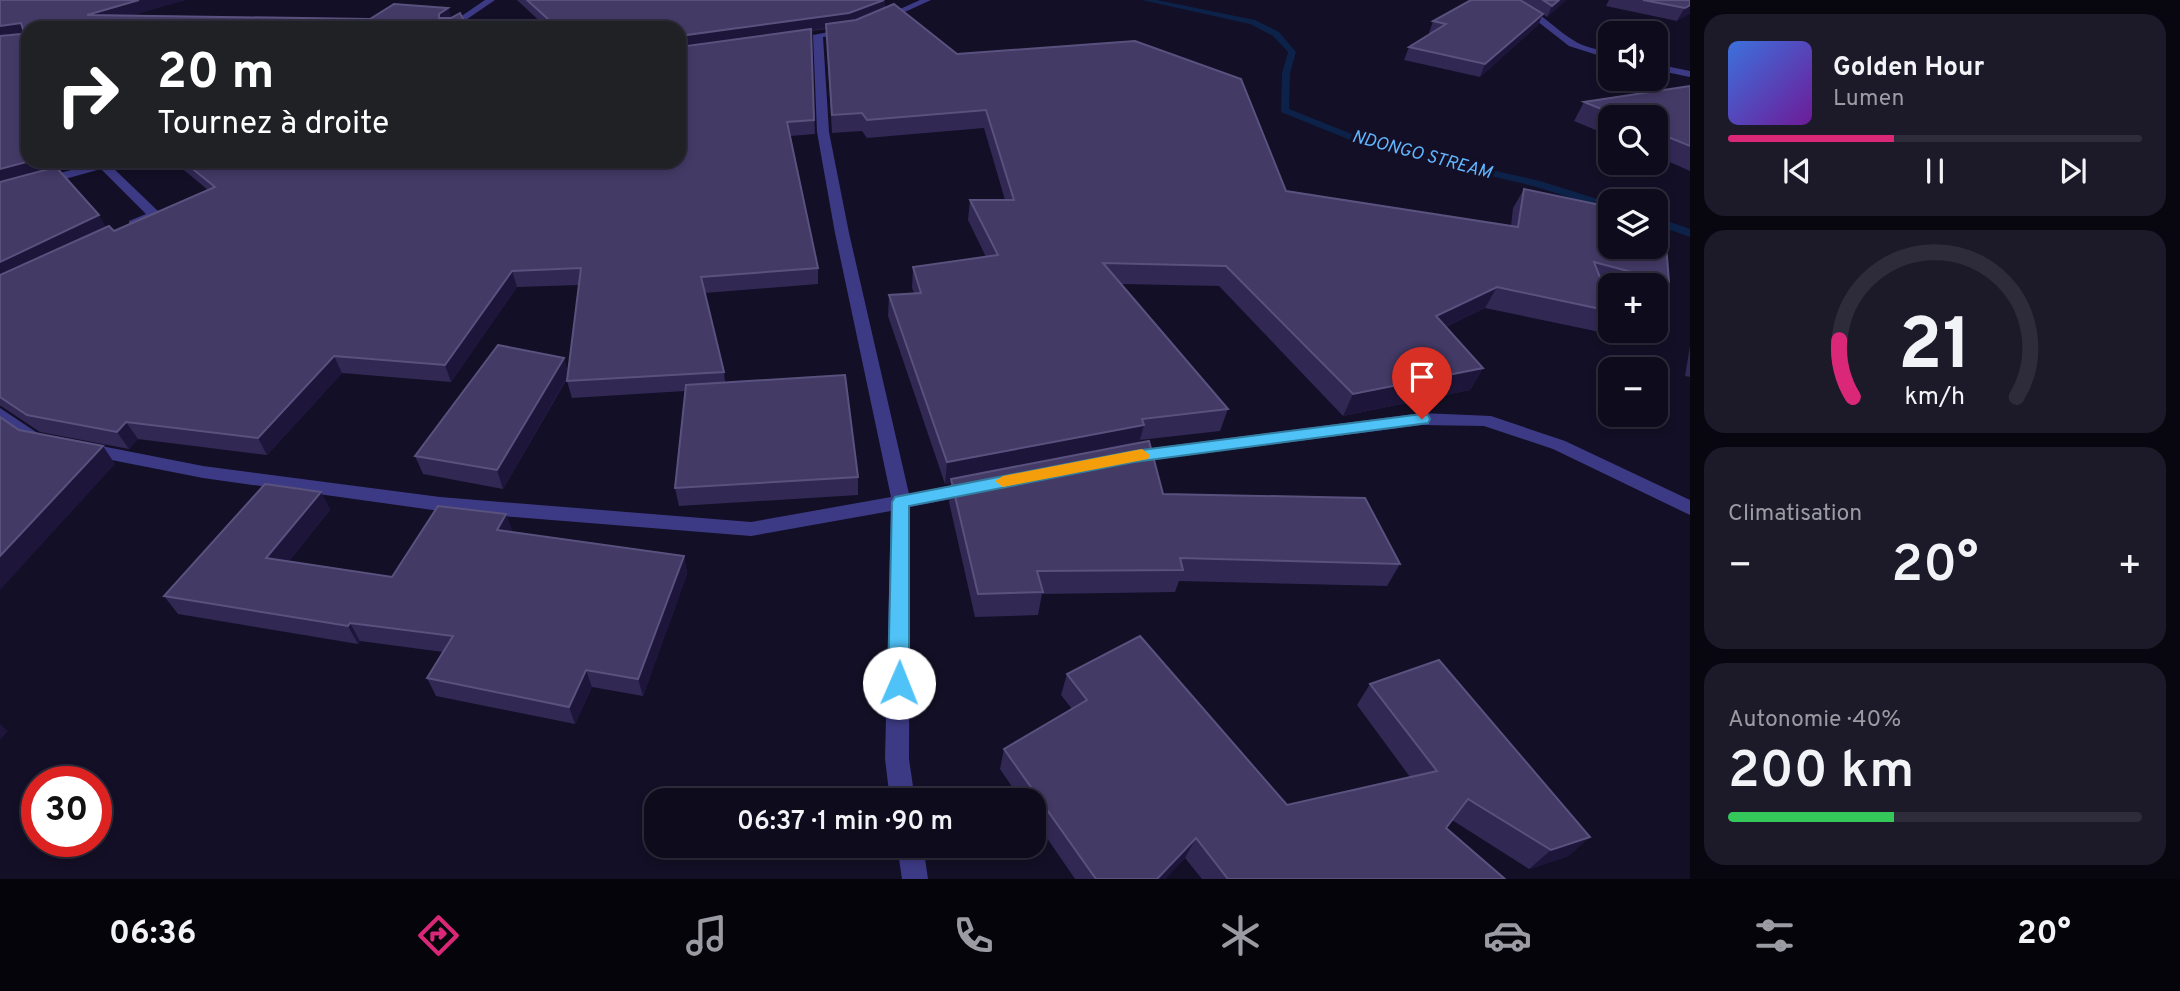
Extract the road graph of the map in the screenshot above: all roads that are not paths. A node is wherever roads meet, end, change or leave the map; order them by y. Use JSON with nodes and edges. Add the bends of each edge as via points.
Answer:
{"nodes":[{"id":1,"x":491,"y":0,"type":"edge"},
{"id":2,"x":927,"y":0,"type":"edge"},
{"id":3,"x":1506,"y":0,"type":"edge"},
{"id":4,"x":459,"y":21,"type":"edge"},
{"id":5,"x":1598,"y":53,"type":"edge"},
{"id":6,"x":1668,"y":69,"type":"edge"},
{"id":7,"x":1690,"y":74,"type":"edge"},
{"id":8,"x":96,"y":168,"type":"edge"},
{"id":9,"x":106,"y":168,"type":"edge"},
{"id":10,"x":0,"y":193,"type":"edge"},
{"id":11,"x":124,"y":229,"type":"edge"},
{"id":12,"x":0,"y":414,"type":"edge"},
{"id":13,"x":1107,"y":461,"type":"edge"},
{"id":14,"x":987,"y":485,"type":"edge"},
{"id":15,"x":901,"y":502,"type":"junction"},
{"id":16,"x":1690,"y":508,"type":"edge"},
{"id":17,"x":901,"y":788,"type":"edge"},
{"id":18,"x":912,"y":858,"type":"edge"},
{"id":19,"x":915,"y":879,"type":"edge"}],
"edges":[{"from":1,"to":4,"type":"street"},
{"from":2,"to":15,"type":"street","via":[[852,31],[811,36],[842,233]]},
{"from":3,"to":5,"type":"street","via":[[1531,12],[1572,44]]},
{"from":6,"to":7,"type":"street"},
{"from":8,"to":10,"type":"street"},
{"from":9,"to":11,"type":"street","via":[[154,215]]},
{"from":12,"to":15,"type":"street","via":[[34,439],[203,472],[440,504],[751,528]]},
{"from":13,"to":16,"type":"street","via":[[1422,419],[1485,420],[1559,445]]},
{"from":14,"to":15,"type":"street"},
{"from":15,"to":17,"type":"street","via":[[897,758]]},
{"from":18,"to":19,"type":"street"}]}
